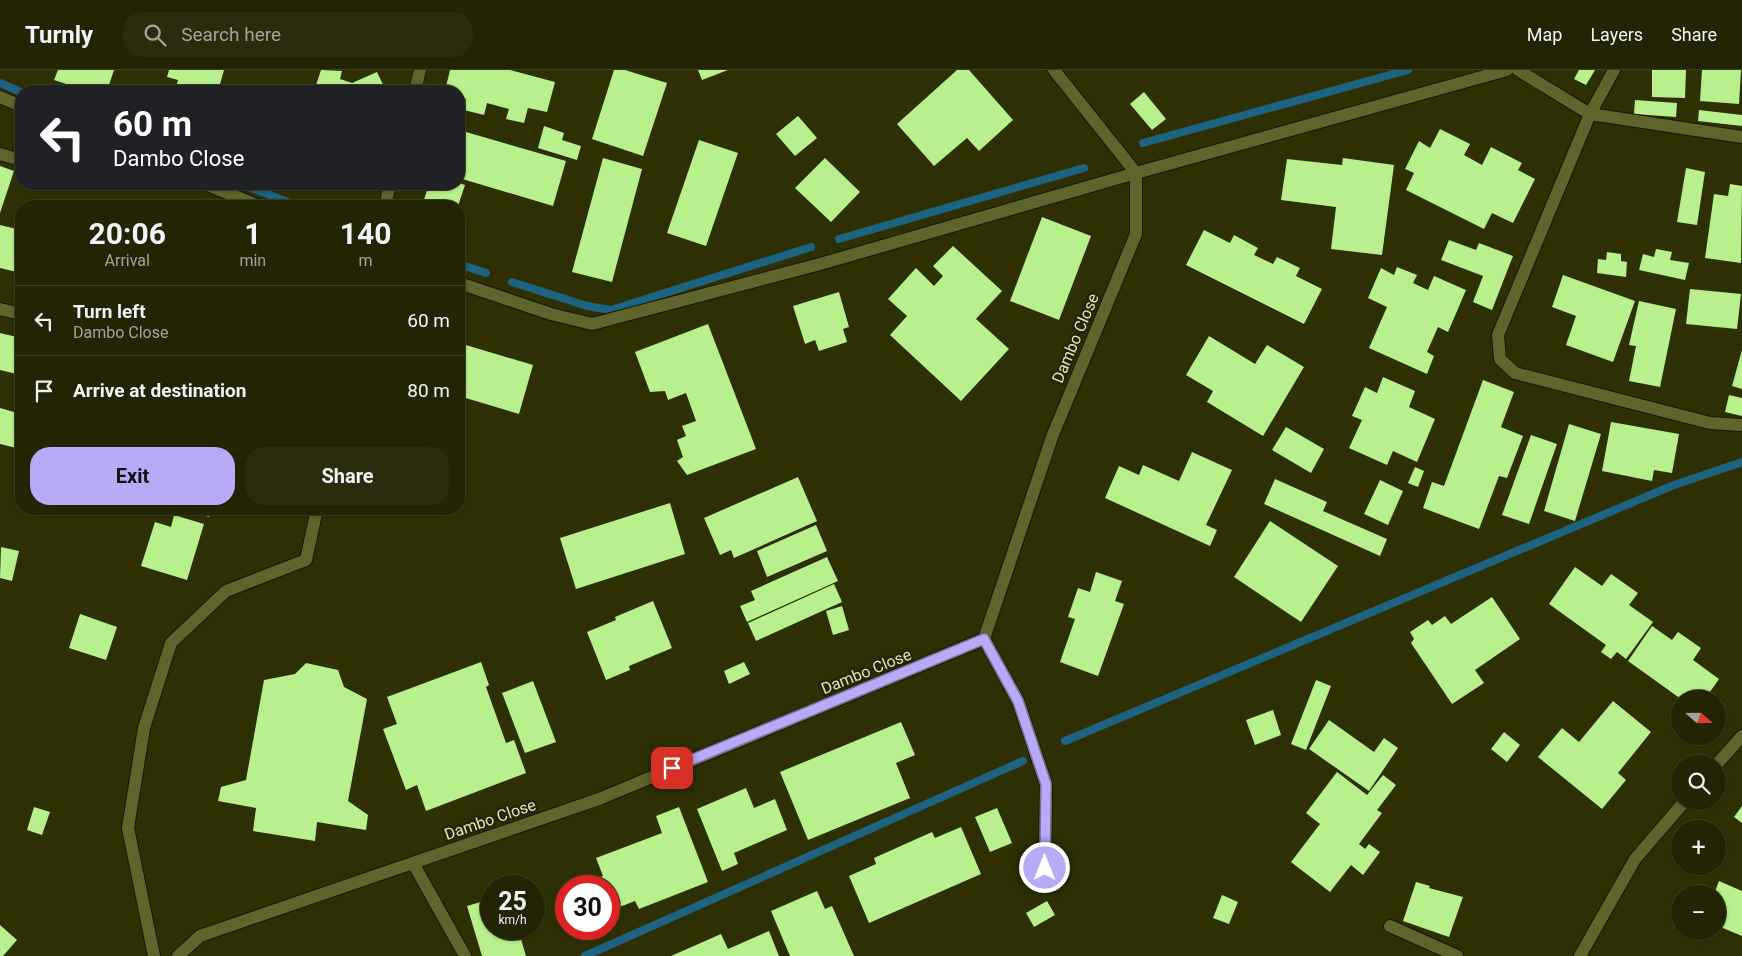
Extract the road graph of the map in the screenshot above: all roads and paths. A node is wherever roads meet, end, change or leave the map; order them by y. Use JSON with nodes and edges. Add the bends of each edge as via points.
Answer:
{"nodes":[{"id":1,"x":420,"y":70,"type":"edge"},
{"id":2,"x":1054,"y":70,"type":"edge"},
{"id":3,"x":1508,"y":70,"type":"edge"},
{"id":4,"x":1518,"y":70,"type":"edge"},
{"id":5,"x":1614,"y":70,"type":"edge"},
{"id":6,"x":416,"y":85,"type":"edge"},
{"id":7,"x":0,"y":97,"type":"edge"},
{"id":8,"x":15,"y":103,"type":"edge"},
{"id":9,"x":1590,"y":114,"type":"junction"},
{"id":10,"x":1742,"y":137,"type":"edge"},
{"id":11,"x":0,"y":154,"type":"edge"},
{"id":12,"x":15,"y":158,"type":"edge"},
{"id":13,"x":1136,"y":173,"type":"junction"},
{"id":14,"x":220,"y":190,"type":"edge"},
{"id":15,"x":244,"y":200,"type":"edge"},
{"id":16,"x":465,"y":285,"type":"edge"},
{"id":17,"x":0,"y":309,"type":"edge"},
{"id":18,"x":15,"y":313,"type":"edge"},
{"id":19,"x":1742,"y":424,"type":"edge"},
{"id":20,"x":316,"y":515,"type":"edge"},
{"id":21,"x":984,"y":639,"type":"junction"},
{"id":22,"x":1742,"y":736,"type":"edge"},
{"id":23,"x":1725,"y":755,"type":"edge"},
{"id":24,"x":1677,"y":810,"type":"edge"},
{"id":25,"x":413,"y":863,"type":"junction"},
{"id":26,"x":1045,"y":868,"type":"dead end"},
{"id":27,"x":1390,"y":926,"type":"dead end"},
{"id":28,"x":154,"y":956,"type":"edge"},
{"id":29,"x":178,"y":956,"type":"edge"},
{"id":30,"x":466,"y":956,"type":"edge"},
{"id":31,"x":1457,"y":956,"type":"edge"},
{"id":32,"x":1580,"y":956,"type":"edge"}],
"edges":[{"from":1,"to":6,"type":"street"},
{"from":2,"to":13,"type":"street"},
{"from":3,"to":13,"type":"street"},
{"from":4,"to":9,"type":"street"},
{"from":5,"to":9,"type":"street"},
{"from":7,"to":8,"type":"street"},
{"from":9,"to":10,"type":"street"},
{"from":9,"to":19,"type":"street","via":[[1498,335],[1500,359],[1516,373],[1710,423]]},
{"from":11,"to":12,"type":"street"},
{"from":13,"to":16,"type":"street","via":[[820,264],[592,324]]},
{"from":13,"to":21,"type":"street","name":"Dambo Close","via":[[1136,234],[1052,437]]},
{"from":14,"to":15,"type":"street"},
{"from":17,"to":18,"type":"street"},
{"from":20,"to":28,"type":"street","via":[[306,560],[226,591],[171,643],[144,728],[128,828]]},
{"from":21,"to":25,"type":"street","name":"Dambo Close","via":[[599,798]]},
{"from":21,"to":26,"type":"street","via":[[1018,701],[1046,784]]},
{"from":22,"to":23,"type":"street"},
{"from":24,"to":32,"type":"street","via":[[1635,859]]},
{"from":25,"to":29,"type":"street","name":"Dambo Close","via":[[200,936]]},
{"from":25,"to":30,"type":"street"},
{"from":27,"to":31,"type":"street"}]}
